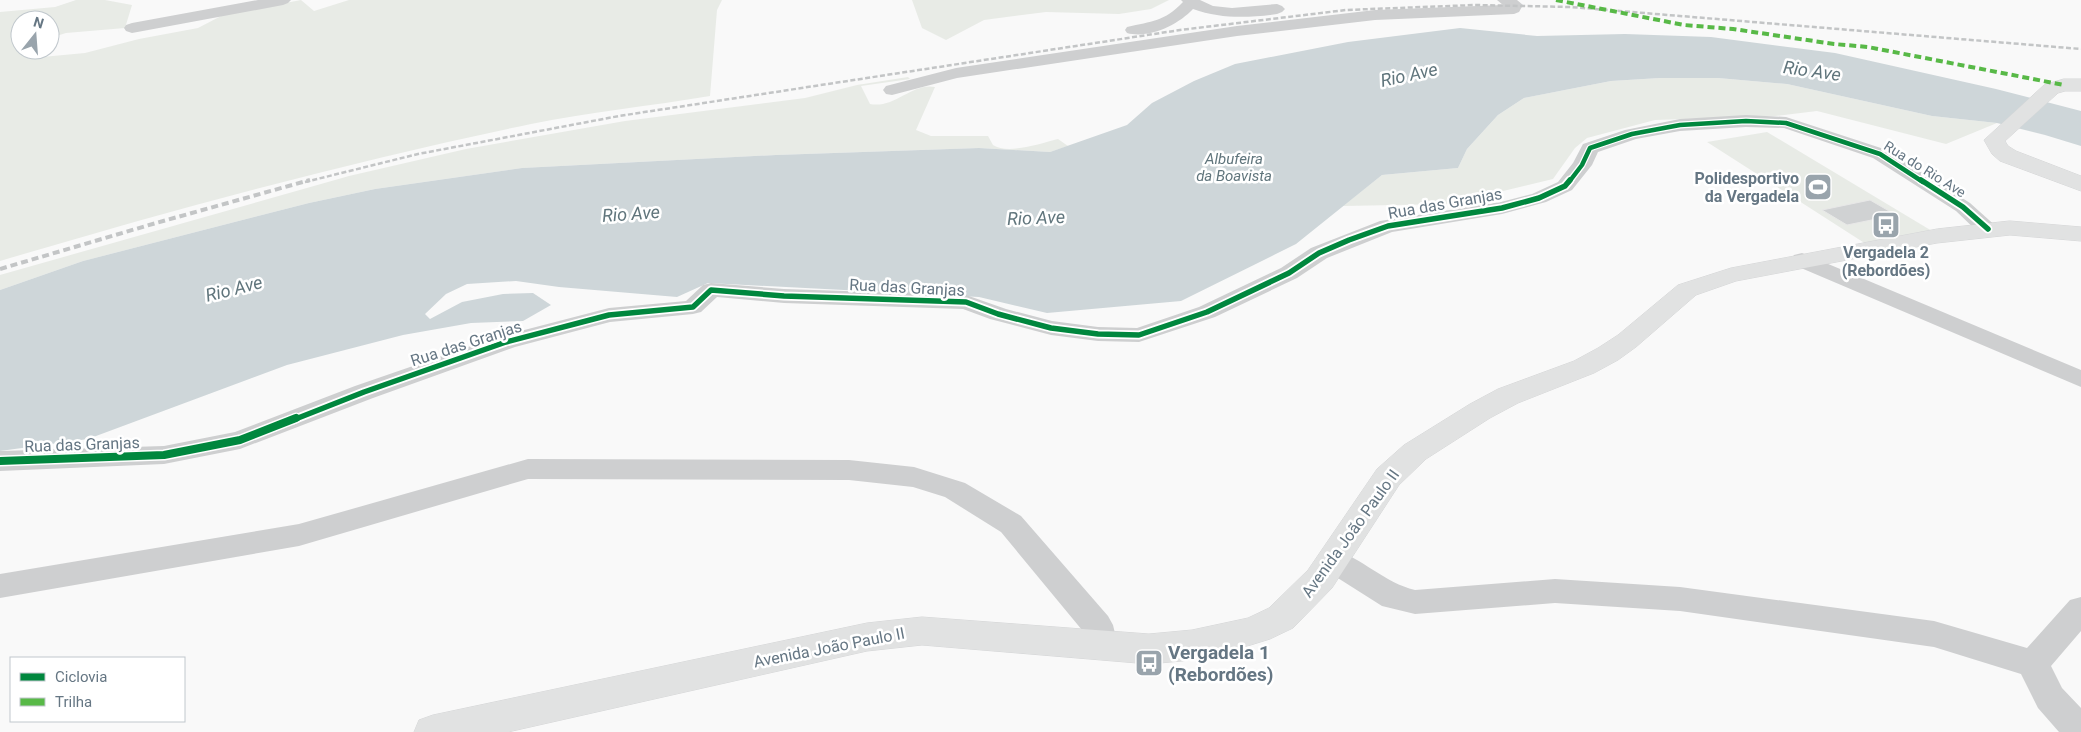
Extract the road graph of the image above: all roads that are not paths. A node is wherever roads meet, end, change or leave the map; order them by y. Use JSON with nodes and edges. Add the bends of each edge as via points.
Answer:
{"nodes":[{"id":1,"x":283,"y":0,"type":"edge"},
{"id":2,"x":1392,"y":0,"type":"edge"},
{"id":3,"x":1505,"y":0,"type":"edge"},
{"id":4,"x":1190,"y":1,"type":"edge"},
{"id":5,"x":1359,"y":2,"type":"dead end"},
{"id":6,"x":1295,"y":7,"type":"dead end"},
{"id":7,"x":132,"y":28,"type":"dead end"},
{"id":8,"x":1117,"y":33,"type":"dead end"},
{"id":9,"x":1078,"y":39,"type":"dead end"},
{"id":10,"x":1059,"y":42,"type":"dead end"},
{"id":11,"x":2081,"y":85,"type":"edge"},
{"id":12,"x":892,"y":90,"type":"dead end"},
{"id":13,"x":1786,"y":123,"type":"joint"},
{"id":14,"x":2081,"y":184,"type":"edge"},
{"id":15,"x":1988,"y":230,"type":"junction"},
{"id":16,"x":2081,"y":234,"type":"edge"},
{"id":17,"x":1802,"y":260,"type":"junction"},
{"id":18,"x":2081,"y":379,"type":"edge"},
{"id":19,"x":0,"y":461,"type":"edge"},
{"id":20,"x":1333,"y":560,"type":"junction"},
{"id":21,"x":0,"y":586,"type":"edge"},
{"id":22,"x":2081,"y":610,"type":"edge"},
{"id":23,"x":1102,"y":646,"type":"junction"},
{"id":24,"x":2033,"y":664,"type":"junction"},
{"id":25,"x":433,"y":732,"type":"edge"},
{"id":26,"x":2081,"y":732,"type":"edge"}],
"edges":[{"from":1,"to":7,"type":"street"},
{"from":2,"to":5,"type":"street"},
{"from":3,"to":12,"type":"street","via":[[1515,5],[1514,9],[1375,15],[1237,31],[956,73]]},
{"from":4,"to":6,"type":"street","via":[[1216,10],[1241,13]]},
{"from":4,"to":8,"type":"street","via":[[1177,18],[1165,24]]},
{"from":9,"to":10,"type":"street"},
{"from":11,"to":14,"type":"main road","via":[[2055,87],[1994,140],[1999,150],[2008,156]]},
{"from":13,"to":15,"type":"street","name":"Rua do Rio Ave","via":[[1880,154],[1963,207]]},
{"from":13,"to":19,"type":"street","name":"Rua das Granjas","via":[[1708,122],[1632,134],[1590,148],[1582,165],[1565,186],[1539,198],[1502,208],[1388,226],[1364,234],[1319,253],[1290,273],[1207,312],[1139,335],[1051,328],[966,302],[784,296],[711,290],[693,307],[609,315],[506,342],[240,440],[164,455]]},
{"from":15,"to":16,"type":"main road","name":"Avenida João Paulo II","via":[[2035,228]]},
{"from":15,"to":17,"type":"main road","name":"Avenida João Paulo II"},
{"from":17,"to":18,"type":"street"},
{"from":17,"to":20,"type":"main road","name":"Avenida João Paulo II","via":[[1731,275],[1688,290],[1608,354],[1584,367],[1508,396],[1415,452],[1388,477]]},
{"from":20,"to":23,"type":"main road","name":"Avenida João Paulo II","via":[[1302,599],[1281,618],[1258,628],[1192,645],[1149,649]]},
{"from":20,"to":24,"type":"street","via":[[1394,597],[1415,602],[1555,591],[1680,599],[1934,634]]},
{"from":21,"to":23,"type":"street","via":[[299,535],[528,469],[850,470],[914,477],[955,490],[1011,524],[1097,626]]},
{"from":22,"to":24,"type":"street"},
{"from":23,"to":25,"type":"main road","name":"Avenida João Paulo II","via":[[922,631],[867,637]]},
{"from":24,"to":26,"type":"street","via":[[2050,698]]}]}
